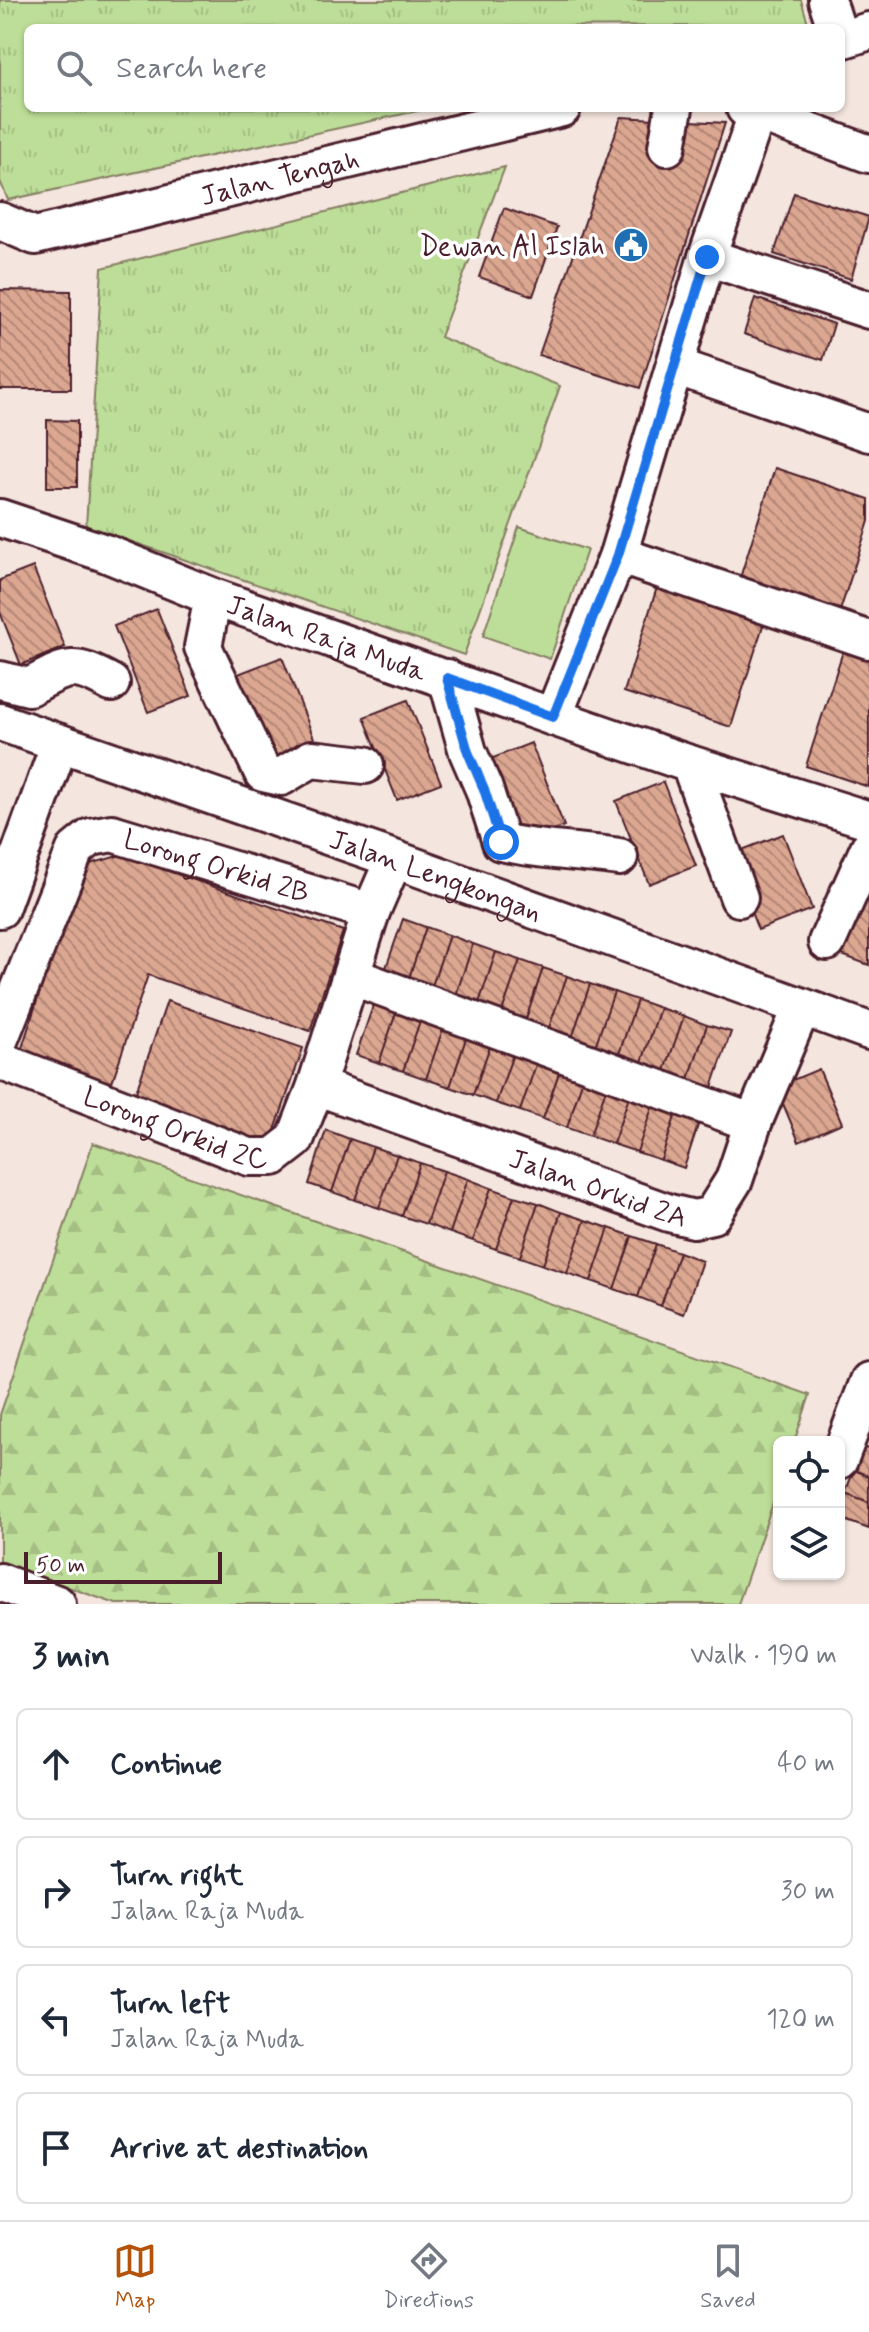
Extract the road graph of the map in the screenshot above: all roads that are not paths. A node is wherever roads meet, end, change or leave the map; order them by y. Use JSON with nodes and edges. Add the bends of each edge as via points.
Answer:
{"nodes":[{"id":1,"x":827,"y":0,"type":"edge"},
{"id":2,"x":835,"y":24,"type":"edge"},
{"id":3,"x":869,"y":31,"type":"edge"},
{"id":4,"x":845,"y":39,"type":"edge"},
{"id":5,"x":546,"y":112,"type":"edge"},
{"id":6,"x":673,"y":112,"type":"edge"},
{"id":7,"x":751,"y":112,"type":"edge"},
{"id":8,"x":754,"y":112,"type":"edge"},
{"id":9,"x":667,"y":147,"type":"dead end"},
{"id":10,"x":869,"y":154,"type":"edge"},
{"id":11,"x":0,"y":221,"type":"edge"},
{"id":12,"x":707,"y":257,"type":"junction"},
{"id":13,"x":869,"y":310,"type":"edge"},
{"id":14,"x":675,"y":366,"type":"junction"},
{"id":15,"x":869,"y":433,"type":"edge"},
{"id":16,"x":0,"y":518,"type":"edge"},
{"id":17,"x":618,"y":555,"type":"junction"},
{"id":18,"x":213,"y":597,"type":"junction"},
{"id":19,"x":869,"y":640,"type":"edge"},
{"id":20,"x":447,"y":678,"type":"junction"},
{"id":21,"x":0,"y":680,"type":"edge"},
{"id":22,"x":111,"y":683,"type":"dead end"},
{"id":23,"x":553,"y":717,"type":"junction"},
{"id":24,"x":0,"y":722,"type":"edge"},
{"id":25,"x":60,"y":743,"type":"junction"},
{"id":26,"x":690,"y":764,"type":"junction"},
{"id":27,"x":365,"y":765,"type":"dead end"},
{"id":28,"x":869,"y":820,"type":"edge"},
{"id":29,"x":869,"y":848,"type":"edge"},
{"id":30,"x":619,"y":857,"type":"dead end"},
{"id":31,"x":394,"y":859,"type":"junction"},
{"id":32,"x":739,"y":898,"type":"dead end"},
{"id":33,"x":0,"y":909,"type":"edge"},
{"id":34,"x":371,"y":912,"type":"junction"},
{"id":35,"x":827,"y":942,"type":"dead end"},
{"id":36,"x":351,"y":976,"type":"junction"},
{"id":37,"x":802,"y":1007,"type":"junction"},
{"id":38,"x":869,"y":1031,"type":"edge"},
{"id":39,"x":0,"y":1038,"type":"edge"},
{"id":40,"x":0,"y":1061,"type":"edge"},
{"id":41,"x":316,"y":1086,"type":"junction"},
{"id":42,"x":753,"y":1123,"type":"junction"},
{"id":43,"x":869,"y":1381,"type":"edge"},
{"id":44,"x":845,"y":1444,"type":"edge"},
{"id":45,"x":0,"y":1582,"type":"edge"},
{"id":46,"x":57,"y":1604,"type":"edge"}],
"edges":[{"from":1,"to":2,"type":"street"},
{"from":3,"to":4,"type":"street"},
{"from":5,"to":11,"type":"street","name":"Jalan Tengah","via":[[35,236]]},
{"from":6,"to":9,"type":"street"},
{"from":7,"to":12,"type":"street"},
{"from":8,"to":10,"type":"street"},
{"from":12,"to":13,"type":"street"},
{"from":12,"to":14,"type":"street"},
{"from":14,"to":15,"type":"street"},
{"from":14,"to":17,"type":"street"},
{"from":16,"to":18,"type":"street","name":"Jalan Raja Muda"},
{"from":17,"to":19,"type":"street"},
{"from":17,"to":23,"type":"street"},
{"from":18,"to":20,"type":"street","name":"Jalan Raja Muda"},
{"from":18,"to":27,"type":"street","via":[[203,647],[263,773],[281,777],[311,759]]},
{"from":20,"to":23,"type":"street","name":"Jalan Raja Muda"},
{"from":20,"to":30,"type":"street","via":[[501,842]]},
{"from":21,"to":22,"type":"street","via":[[29,687],[67,667]]},
{"from":23,"to":26,"type":"street","name":"Jalan Raja Muda"},
{"from":24,"to":25,"type":"street","name":"Jalan Lengkongan"},
{"from":25,"to":31,"type":"street","name":"Jalan Lengkongan"},
{"from":25,"to":33,"type":"street"},
{"from":26,"to":28,"type":"street","name":"Jalan Raja Muda"},
{"from":26,"to":32,"type":"street"},
{"from":29,"to":35,"type":"street"},
{"from":31,"to":34,"type":"street","name":"Lorong Orkid 2C"},
{"from":31,"to":37,"type":"street","name":"Jalan Lengkongan"},
{"from":34,"to":36,"type":"street","name":"Lorong Orkid 2C"},
{"from":34,"to":39,"type":"street","name":"Lorong Orkid 2B","via":[[112,833],[91,837],[75,850]]},
{"from":36,"to":41,"type":"street","name":"Lorong Orkid 2C"},
{"from":36,"to":42,"type":"street"},
{"from":37,"to":38,"type":"street","name":"Jalan Lengkongan"},
{"from":37,"to":42,"type":"street","name":"Jalan Orkid 2A"},
{"from":40,"to":41,"type":"street","name":"Lorong Orkid 2C","via":[[249,1157],[273,1157],[295,1140]]},
{"from":41,"to":42,"type":"street","name":"Jalan Orkid 2A","via":[[694,1219],[712,1215],[734,1180]]},
{"from":43,"to":44,"type":"street"},
{"from":45,"to":46,"type":"street"}]}
